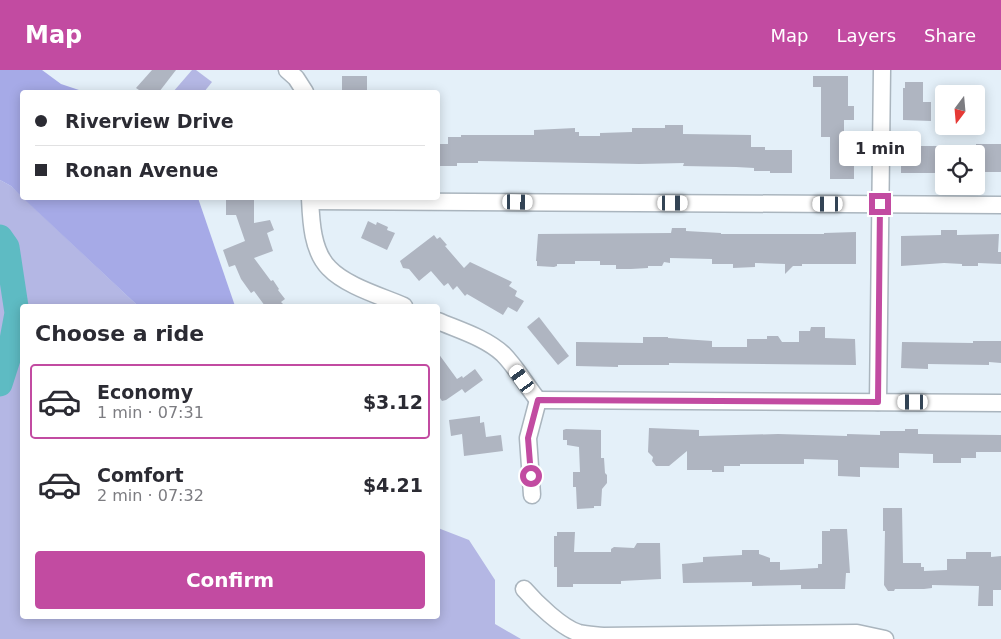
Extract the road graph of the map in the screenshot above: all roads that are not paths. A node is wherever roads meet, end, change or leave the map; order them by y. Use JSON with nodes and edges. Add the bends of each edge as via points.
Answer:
{"nodes":[{"id":1,"x":287,"y":70,"type":"edge"},
{"id":2,"x":882,"y":70,"type":"edge"},
{"id":3,"x":304,"y":90,"type":"edge"},
{"id":4,"x":310,"y":200,"type":"edge"},
{"id":5,"x":424,"y":200,"type":"edge"},
{"id":6,"x":880,"y":204,"type":"junction"},
{"id":7,"x":1001,"y":205,"type":"edge"},
{"id":8,"x":400,"y":304,"type":"edge"},
{"id":9,"x":440,"y":322,"type":"edge"},
{"id":10,"x":538,"y":400,"type":"junction"},
{"id":11,"x":878,"y":402,"type":"junction"},
{"id":12,"x":1001,"y":403,"type":"edge"},
{"id":13,"x":532,"y":495,"type":"dead end"},
{"id":14,"x":524,"y":589,"type":"dead end"},
{"id":15,"x":884,"y":639,"type":"edge"}],
"edges":[{"from":1,"to":3,"type":"street"},
{"from":2,"to":6,"type":"street"},
{"from":4,"to":8,"type":"street","via":[[314,237],[327,267],[346,280]]},
{"from":5,"to":6,"type":"street"},
{"from":6,"to":7,"type":"street"},
{"from":6,"to":11,"type":"street"},
{"from":9,"to":10,"type":"street","via":[[497,349]]},
{"from":10,"to":11,"type":"street"},
{"from":10,"to":13,"type":"street","via":[[528,438]]},
{"from":11,"to":12,"type":"street"},
{"from":14,"to":15,"type":"street","via":[[557,620],[579,633],[613,636],[857,633]]}]}
